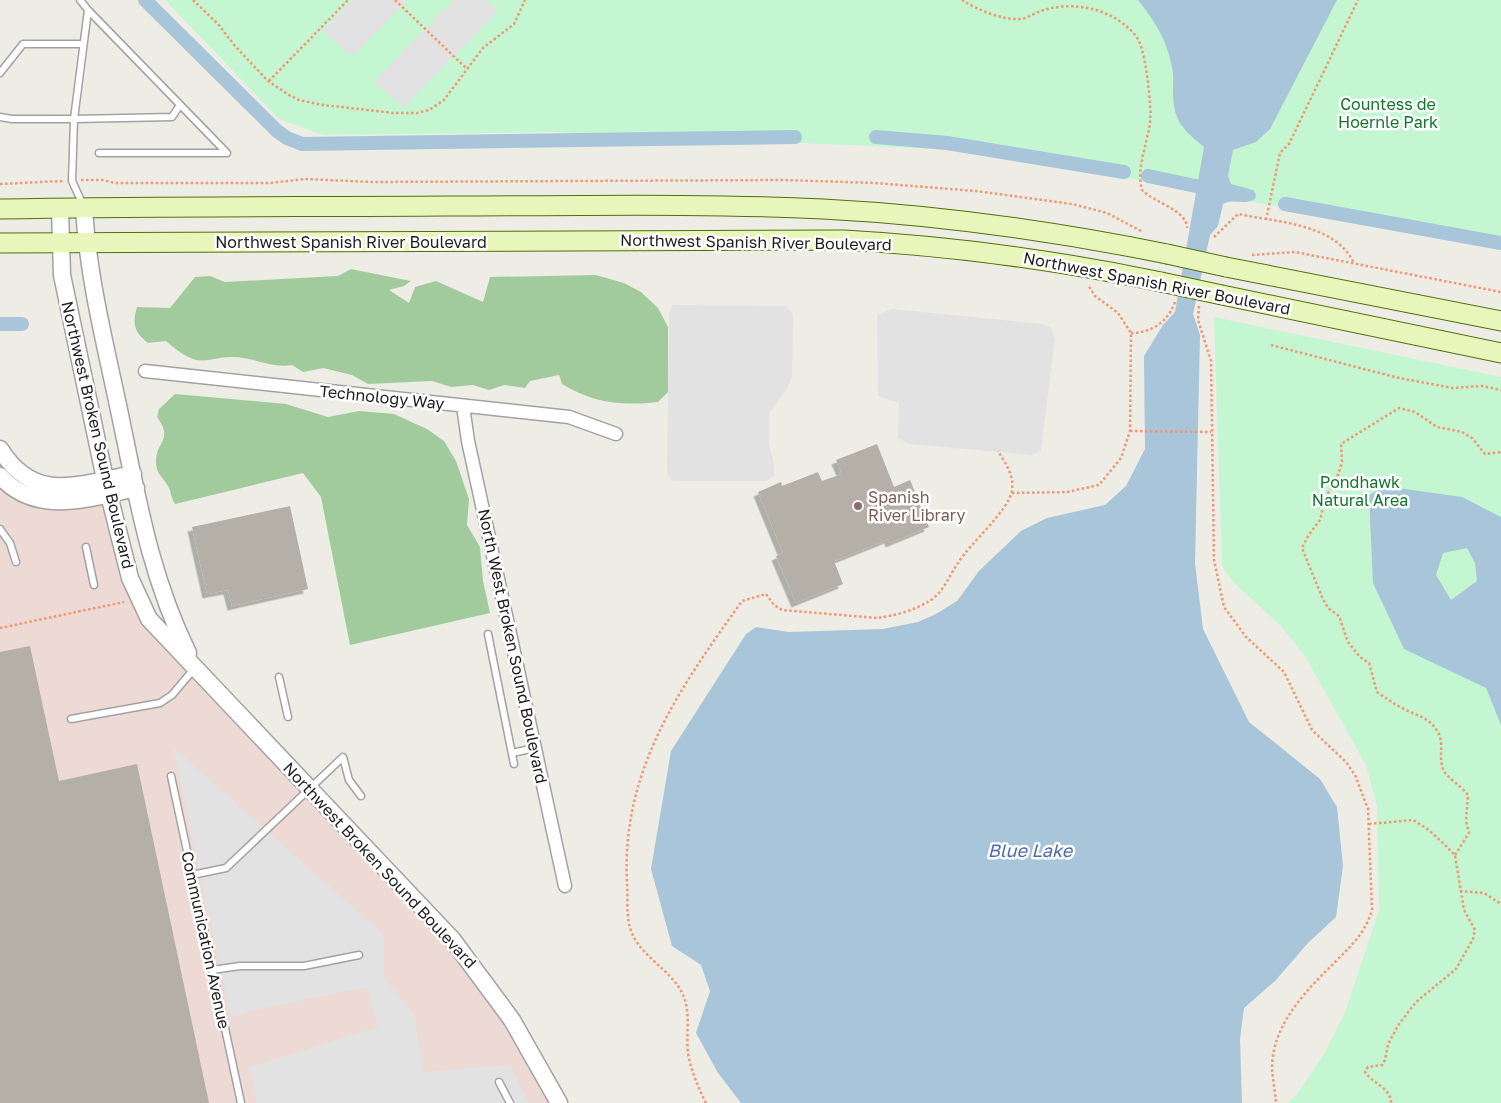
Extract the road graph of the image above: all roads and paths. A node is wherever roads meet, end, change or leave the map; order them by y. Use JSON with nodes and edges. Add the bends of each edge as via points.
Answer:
{"nodes":[{"id":1,"x":80,"y":0,"type":"edge"},
{"id":2,"x":194,"y":0,"type":"edge"},
{"id":3,"x":348,"y":0,"type":"edge"},
{"id":4,"x":395,"y":0,"type":"edge"},
{"id":5,"x":525,"y":0,"type":"edge"},
{"id":6,"x":962,"y":0,"type":"edge"},
{"id":7,"x":1358,"y":0,"type":"edge"},
{"id":8,"x":88,"y":10,"type":"junction"},
{"id":9,"x":84,"y":44,"type":"junction"},
{"id":10,"x":466,"y":68,"type":"junction"},
{"id":11,"x":0,"y":72,"type":"edge"},
{"id":12,"x":268,"y":81,"type":"junction"},
{"id":13,"x":180,"y":105,"type":"junction"},
{"id":14,"x":0,"y":117,"type":"edge"},
{"id":15,"x":74,"y":119,"type":"junction"},
{"id":16,"x":99,"y":154,"type":"dead end"},
{"id":17,"x":72,"y":180,"type":"junction"},
{"id":18,"x":0,"y":184,"type":"edge"},
{"id":19,"x":84,"y":208,"type":"junction"},
{"id":20,"x":0,"y":209,"type":"edge"},
{"id":21,"x":60,"y":209,"type":"junction"},
{"id":22,"x":823,"y":209,"type":"junction"},
{"id":23,"x":846,"y":210,"type":"junction"},
{"id":24,"x":1266,"y":220,"type":"junction"},
{"id":25,"x":1187,"y":228,"type":"dead end"},
{"id":26,"x":1144,"y":233,"type":"dead end"},
{"id":27,"x":1214,"y":237,"type":"dead end"},
{"id":28,"x":822,"y":240,"type":"junction"},
{"id":29,"x":844,"y":240,"type":"junction"},
{"id":30,"x":0,"y":243,"type":"edge"},
{"id":31,"x":60,"y":243,"type":"junction"},
{"id":32,"x":86,"y":243,"type":"junction"},
{"id":33,"x":1245,"y":254,"type":"dead end"},
{"id":34,"x":1354,"y":263,"type":"junction"},
{"id":35,"x":1086,"y":280,"type":"dead end"},
{"id":36,"x":1501,"y":292,"type":"edge"},
{"id":37,"x":1175,"y":302,"type":"dead end"},
{"id":38,"x":1199,"y":306,"type":"dead end"},
{"id":39,"x":1501,"y":321,"type":"edge"},
{"id":40,"x":1131,"y":333,"type":"junction"},
{"id":41,"x":1271,"y":345,"type":"dead end"},
{"id":42,"x":1501,"y":353,"type":"edge"},
{"id":43,"x":145,"y":371,"type":"dead end"},
{"id":44,"x":1501,"y":390,"type":"edge"},
{"id":45,"x":463,"y":406,"type":"junction"},
{"id":46,"x":1130,"y":431,"type":"junction"},
{"id":47,"x":1211,"y":432,"type":"junction"},
{"id":48,"x":616,"y":434,"type":"dead end"},
{"id":49,"x":0,"y":449,"type":"edge"},
{"id":50,"x":998,"y":451,"type":"dead end"},
{"id":51,"x":1501,"y":452,"type":"edge"},
{"id":52,"x":0,"y":476,"type":"edge"},
{"id":53,"x":134,"y":481,"type":"junction"},
{"id":54,"x":107,"y":486,"type":"junction"},
{"id":55,"x":1012,"y":493,"type":"junction"},
{"id":56,"x":0,"y":529,"type":"edge"},
{"id":57,"x":86,"y":546,"type":"dead end"},
{"id":58,"x":16,"y":562,"type":"dead end"},
{"id":59,"x":94,"y":585,"type":"dead end"},
{"id":60,"x":138,"y":599,"type":"junction"},
{"id":61,"x":0,"y":628,"type":"edge"},
{"id":62,"x":488,"y":634,"type":"dead end"},
{"id":63,"x":195,"y":668,"type":"junction"},
{"id":64,"x":279,"y":678,"type":"dead end"},
{"id":65,"x":288,"y":717,"type":"dead end"},
{"id":66,"x":71,"y":719,"type":"dead end"},
{"id":67,"x":535,"y":748,"type":"junction"},
{"id":68,"x":512,"y":753,"type":"junction"},
{"id":69,"x":514,"y":764,"type":"dead end"},
{"id":70,"x":171,"y":776,"type":"dead end"},
{"id":71,"x":311,"y":789,"type":"junction"},
{"id":72,"x":361,"y":796,"type":"dead end"},
{"id":73,"x":1369,"y":824,"type":"junction"},
{"id":74,"x":1455,"y":855,"type":"junction"},
{"id":75,"x":192,"y":874,"type":"junction"},
{"id":76,"x":565,"y":886,"type":"dead end"},
{"id":77,"x":1460,"y":891,"type":"junction"},
{"id":78,"x":1501,"y":904,"type":"edge"},
{"id":79,"x":359,"y":955,"type":"dead end"},
{"id":80,"x":212,"y":970,"type":"junction"},
{"id":81,"x":499,"y":1082,"type":"dead end"},
{"id":82,"x":241,"y":1103,"type":"edge"},
{"id":83,"x":510,"y":1103,"type":"edge"},
{"id":84,"x":559,"y":1103,"type":"edge"},
{"id":85,"x":706,"y":1103,"type":"edge"},
{"id":86,"x":1276,"y":1103,"type":"edge"},
{"id":87,"x":1391,"y":1103,"type":"edge"}],
"edges":[{"from":1,"to":8,"type":"lane"},
{"from":2,"to":12,"type":"path"},
{"from":3,"to":12,"type":"path"},
{"from":4,"to":10,"type":"path"},
{"from":5,"to":10,"type":"path","via":[[514,24],[483,48]]},
{"from":6,"to":25,"type":"path","via":[[992,14],[1015,19],[1064,6],[1104,11],[1131,30],[1140,44],[1145,63],[1150,121],[1140,173],[1142,190],[1173,210]]},
{"from":7,"to":24,"type":"path","via":[[1289,144],[1280,153]]},
{"from":8,"to":9,"type":"lane"},
{"from":8,"to":13,"type":"lane"},
{"from":9,"to":11,"type":"lane","via":[[23,44]]},
{"from":9,"to":15,"type":"lane"},
{"from":10,"to":12,"type":"path","via":[[444,100],[429,110],[417,113],[364,111],[299,100]]},
{"from":13,"to":15,"type":"lane","via":[[172,117]]},
{"from":13,"to":16,"type":"lane","via":[[227,153]]},
{"from":14,"to":15,"type":"lane"},
{"from":15,"to":17,"type":"lane"},
{"from":17,"to":18,"type":"path"},
{"from":17,"to":19,"type":"lane"},
{"from":17,"to":26,"type":"path","via":[[116,183],[270,183],[305,179],[474,183],[851,181],[1072,204],[1107,213]]},
{"from":19,"to":21,"type":"main road","name":"Northwest Spanish River Boulevard"},
{"from":19,"to":22,"type":"main road","name":"Northwest Spanish River Boulevard","via":[[596,206]]},
{"from":19,"to":32,"type":"street","name":"Northwest Broken Sound Boulevard"},
{"from":20,"to":21,"type":"main road","name":"Northwest Spanish River Boulevard"},
{"from":21,"to":31,"type":"street","name":"Northwest Broken Sound Boulevard"},
{"from":22,"to":23,"type":"main road","name":"Northwest Spanish River Boulevard"},
{"from":22,"to":28,"type":"main road"},
{"from":23,"to":29,"type":"main road"},
{"from":23,"to":39,"type":"main road","name":"Northwest Spanish River Boulevard","bridge":true,"via":[[1027,230],[1167,254]]},
{"from":24,"to":27,"type":"path","via":[[1238,214]]},
{"from":24,"to":34,"type":"path","via":[[1324,234],[1351,256]]},
{"from":28,"to":29,"type":"main road","name":"Northwest Spanish River Boulevard"},
{"from":28,"to":32,"type":"main road","name":"Northwest Spanish River Boulevard"},
{"from":29,"to":42,"type":"main road","name":"Northwest Spanish River Boulevard","bridge":true,"via":[[976,250],[1076,266]]},
{"from":30,"to":31,"type":"main road","name":"Northwest Spanish River Boulevard"},
{"from":31,"to":32,"type":"main road","name":"Northwest Spanish River Boulevard"},
{"from":31,"to":54,"type":"street","name":"Northwest Broken Sound Boulevard","via":[[64,286]]},
{"from":32,"to":53,"type":"street","name":"Northwest Broken Sound Boulevard"},
{"from":33,"to":34,"type":"path","via":[[1262,256],[1295,252]]},
{"from":34,"to":36,"type":"path"},
{"from":35,"to":40,"type":"path","via":[[1092,293],[1116,310]]},
{"from":37,"to":40,"type":"path","via":[[1153,329]]},
{"from":38,"to":47,"type":"path","via":[[1198,320],[1211,362]]},
{"from":40,"to":46,"type":"path"},
{"from":41,"to":44,"type":"path","via":[[1399,378],[1453,388],[1482,386]]},
{"from":43,"to":45,"type":"street","name":"Technology Way"},
{"from":45,"to":48,"type":"street","name":"Technology Way","via":[[569,417]]},
{"from":45,"to":67,"type":"street","name":"North West Broken Sound Boulevard"},
{"from":46,"to":47,"type":"path"},
{"from":46,"to":55,"type":"path","via":[[1121,458],[1099,485],[1067,492]]},
{"from":47,"to":73,"type":"path","via":[[1214,560],[1224,607],[1246,637],[1284,672],[1312,730],[1356,775],[1368,809]]},
{"from":49,"to":54,"type":"street","via":[[19,473],[42,485]]},
{"from":50,"to":55,"type":"path","via":[[1012,477]]},
{"from":51,"to":74,"type":"path","via":[[1485,454],[1472,438],[1462,432],[1437,427],[1420,414],[1399,408],[1341,444],[1342,462],[1336,481],[1326,496],[1320,520],[1302,548],[1328,608],[1338,616],[1348,642],[1369,663],[1377,692],[1425,718],[1437,730],[1442,744],[1439,758],[1444,773],[1460,784],[1468,795],[1466,821],[1469,833]]},
{"from":52,"to":54,"type":"street","via":[[20,493],[46,502],[65,502]]},
{"from":53,"to":54,"type":"street"},
{"from":53,"to":63,"type":"street","name":"Northwest Broken Sound Boulevard","via":[[147,545],[163,598]]},
{"from":54,"to":60,"type":"street","name":"Northwest Broken Sound Boulevard"},
{"from":55,"to":85,"type":"path","via":[[939,593],[923,604],[877,618],[782,610],[766,594],[742,601],[690,672],[655,738],[633,806],[626,849],[630,927],[636,942],[685,999],[693,1076]]},
{"from":56,"to":58,"type":"lane","via":[[10,543]]},
{"from":57,"to":59,"type":"lane"},
{"from":60,"to":61,"type":"path"},
{"from":60,"to":63,"type":"street","name":"Northwest Broken Sound Boulevard","via":[[149,619]]},
{"from":62,"to":68,"type":"lane"},
{"from":63,"to":66,"type":"lane","via":[[160,703]]},
{"from":63,"to":71,"type":"street","name":"Northwest Broken Sound Boulevard"},
{"from":64,"to":65,"type":"lane"},
{"from":67,"to":68,"type":"lane"},
{"from":67,"to":76,"type":"street","name":"North West Broken Sound Boulevard"},
{"from":68,"to":69,"type":"lane"},
{"from":70,"to":75,"type":"lane","name":"Communication Avenue"},
{"from":71,"to":72,"type":"lane","via":[[343,758],[349,780]]},
{"from":71,"to":75,"type":"lane","via":[[226,868]]},
{"from":71,"to":84,"type":"street","name":"Northwest Broken Sound Boulevard","via":[[452,939],[476,969],[512,1020]]},
{"from":73,"to":74,"type":"path","via":[[1413,820],[1429,830]]},
{"from":73,"to":86,"type":"path","via":[[1372,910],[1360,938],[1306,991],[1288,1015],[1272,1067]]},
{"from":74,"to":77,"type":"path"},
{"from":75,"to":80,"type":"lane","name":"Communication Avenue"},
{"from":77,"to":78,"type":"path","via":[[1484,893]]},
{"from":77,"to":87,"type":"path","via":[[1464,910],[1475,930],[1473,939],[1456,969],[1416,1002],[1399,1024],[1388,1044],[1382,1065],[1368,1067],[1364,1072],[1387,1092]]},
{"from":79,"to":80,"type":"lane","via":[[304,966],[240,966]]},
{"from":80,"to":82,"type":"lane","name":"Communication Avenue"},
{"from":81,"to":83,"type":"lane"}]}
